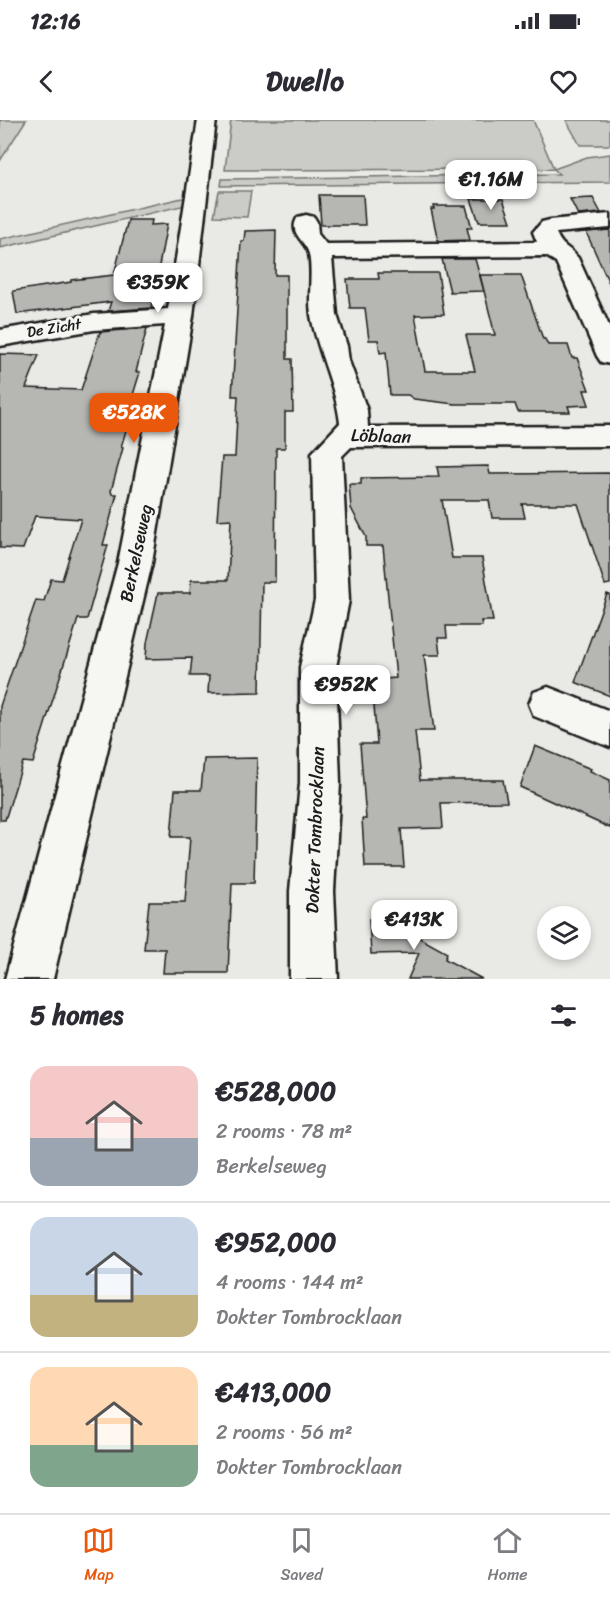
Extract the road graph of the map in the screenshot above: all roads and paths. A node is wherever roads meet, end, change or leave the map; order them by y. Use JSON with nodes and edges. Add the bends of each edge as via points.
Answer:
{"nodes":[{"id":1,"x":207,"y":120,"type":"edge"},
{"id":2,"x":610,"y":221,"type":"edge"},
{"id":3,"x":306,"y":222,"type":"dead end"},
{"id":4,"x":551,"y":249,"type":"junction"},
{"id":5,"x":320,"y":251,"type":"junction"},
{"id":6,"x":180,"y":316,"type":"junction"},
{"id":7,"x":0,"y":338,"type":"edge"},
{"id":8,"x":610,"y":356,"type":"edge"},
{"id":9,"x":610,"y":436,"type":"edge"},
{"id":10,"x":342,"y":437,"type":"junction"},
{"id":11,"x":548,"y":704,"type":"dead end"},
{"id":12,"x":610,"y":729,"type":"edge"},
{"id":13,"x":29,"y":979,"type":"edge"},
{"id":14,"x":314,"y":979,"type":"edge"}],
"edges":[{"from":1,"to":6,"type":"street","name":"Berkelseweg"},
{"from":2,"to":4,"type":"street","via":[[550,227],[544,231]]},
{"from":3,"to":5,"type":"street","name":"Löblaan","via":[[307,235]]},
{"from":4,"to":5,"type":"street"},
{"from":4,"to":8,"type":"street","via":[[566,258]]},
{"from":5,"to":10,"type":"street","name":"Löblaan","via":[[324,315],[355,425]]},
{"from":6,"to":7,"type":"street","name":"De Zicht","via":[[94,322]]},
{"from":6,"to":13,"type":"street","name":"Berkelseweg","via":[[135,563]]},
{"from":9,"to":10,"type":"street","name":"Löblaan"},
{"from":10,"to":14,"type":"street","name":"Dokter Tombrocklaan","via":[[327,453],[333,600],[318,667],[320,783],[312,891]]},
{"from":11,"to":12,"type":"street"}]}
